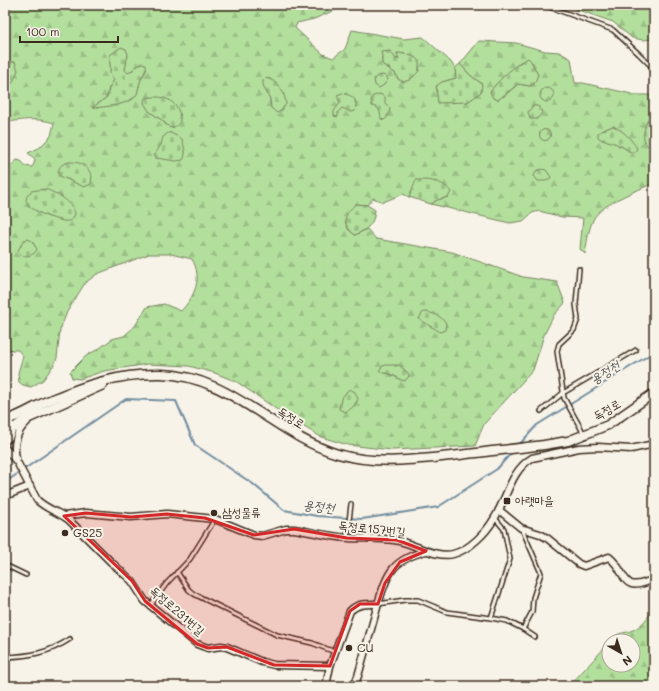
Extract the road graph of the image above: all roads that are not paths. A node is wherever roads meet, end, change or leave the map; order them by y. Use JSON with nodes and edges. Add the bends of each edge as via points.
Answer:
{"nodes":[{"id":1,"x":544,"y":5,"type":"edge"},
{"id":2,"x":654,"y":69,"type":"edge"},
{"id":3,"x":579,"y":269,"type":"dead end"},
{"id":4,"x":636,"y":350,"type":"dead end"},
{"id":5,"x":121,"y":378,"type":"junction"},
{"id":6,"x":563,"y":393,"type":"junction"},
{"id":7,"x":654,"y":393,"type":"edge"},
{"id":8,"x":654,"y":399,"type":"edge"},
{"id":9,"x":541,"y":411,"type":"dead end"},
{"id":10,"x":39,"y":413,"type":"junction"},
{"id":11,"x":620,"y":418,"type":"junction"},
{"id":12,"x":6,"y":419,"type":"edge"},
{"id":13,"x":9,"y":435,"type":"edge"},
{"id":14,"x":584,"y":435,"type":"junction"},
{"id":15,"x":654,"y":444,"type":"edge"},
{"id":16,"x":5,"y":448,"type":"edge"},
{"id":17,"x":17,"y":462,"type":"junction"},
{"id":18,"x":30,"y":486,"type":"junction"},
{"id":19,"x":5,"y":496,"type":"edge"},
{"id":20,"x":351,"y":504,"type":"dead end"},
{"id":21,"x":499,"y":510,"type":"junction"},
{"id":22,"x":64,"y":516,"type":"junction"},
{"id":23,"x":495,"y":518,"type":"junction"},
{"id":24,"x":215,"y":520,"type":"junction"},
{"id":25,"x":521,"y":528,"type":"junction"},
{"id":26,"x":347,"y":538,"type":"junction"},
{"id":27,"x":426,"y":551,"type":"junction"},
{"id":28,"x":5,"y":565,"type":"edge"},
{"id":29,"x":177,"y":572,"type":"junction"},
{"id":30,"x":26,"y":575,"type":"dead end"},
{"id":31,"x":654,"y":579,"type":"edge"},
{"id":32,"x":378,"y":604,"type":"junction"},
{"id":33,"x":150,"y":606,"type":"junction"},
{"id":34,"x":491,"y":618,"type":"junction"},
{"id":35,"x":523,"y":629,"type":"junction"},
{"id":36,"x":535,"y":638,"type":"dead end"},
{"id":37,"x":70,"y":639,"type":"dead end"},
{"id":38,"x":335,"y":652,"type":"junction"},
{"id":39,"x":5,"y":657,"type":"edge"},
{"id":40,"x":330,"y":666,"type":"junction"},
{"id":41,"x":326,"y":686,"type":"edge"},
{"id":42,"x":354,"y":686,"type":"edge"}],
"edges":[{"from":1,"to":2,"type":"lane","via":[[613,30]]},
{"from":3,"to":6,"type":"lane","via":[[576,304],[578,319],[574,330],[557,347]]},
{"from":4,"to":6,"type":"lane"},
{"from":5,"to":10,"type":"street","name":"독정로"},
{"from":5,"to":12,"type":"street","name":"독정로","via":[[76,389]]},
{"from":5,"to":14,"type":"street","name":"독정로","via":[[163,374],[210,384],[238,398],[301,439],[338,454],[365,460],[402,461],[544,445]]},
{"from":6,"to":9,"type":"lane"},
{"from":6,"to":14,"type":"lane"},
{"from":7,"to":11,"type":"street","name":"독정로"},
{"from":8,"to":11,"type":"street"},
{"from":10,"to":13,"type":"street","name":"독정로","via":[[22,422]]},
{"from":10,"to":17,"type":"street","via":[[17,434],[14,447]]},
{"from":11,"to":14,"type":"street","name":"독정로"},
{"from":12,"to":13,"type":"street","via":[[9,422]]},
{"from":13,"to":17,"type":"street","via":[[10,447]]},
{"from":15,"to":21,"type":"street","name":"독정로157번길","via":[[631,449],[584,448],[532,458],[510,484]]},
{"from":16,"to":17,"type":"street"},
{"from":17,"to":18,"type":"street","name":"독정로231번길"},
{"from":18,"to":19,"type":"street"},
{"from":18,"to":22,"type":"street","name":"독정로231번길","via":[[41,504]]},
{"from":20,"to":26,"type":"lane"},
{"from":21,"to":23,"type":"street","name":"독정로157번길"},
{"from":21,"to":25,"type":"street"},
{"from":22,"to":24,"type":"street","name":"독정로157번길","via":[[86,513],[131,517],[167,514]]},
{"from":22,"to":33,"type":"street","name":"독정로231번길","via":[[132,580]]},
{"from":23,"to":27,"type":"street","name":"독정로157번길","via":[[478,538],[460,552],[447,555]]},
{"from":23,"to":34,"type":"lane","via":[[504,529],[510,560]]},
{"from":24,"to":26,"type":"street","name":"독정로157번길","via":[[254,535],[262,536],[294,529]]},
{"from":24,"to":29,"type":"lane","via":[[190,559]]},
{"from":25,"to":31,"type":"street","via":[[547,538],[584,566],[609,557],[632,584],[642,584]]},
{"from":25,"to":35,"type":"lane","via":[[541,573],[533,598],[532,612]]},
{"from":26,"to":27,"type":"street","name":"독정로157번길","via":[[397,540]]},
{"from":27,"to":32,"type":"street","via":[[407,558],[393,568]]},
{"from":28,"to":30,"type":"lane"},
{"from":29,"to":33,"type":"lane"},
{"from":29,"to":38,"type":"lane","via":[[194,594],[277,635],[312,643]]},
{"from":32,"to":34,"type":"lane","via":[[418,600],[447,612]]},
{"from":32,"to":38,"type":"street","via":[[360,604],[350,611]]},
{"from":32,"to":42,"type":"street"},
{"from":33,"to":40,"type":"street","name":"독정로231번길","via":[[202,646],[227,646],[274,665]]},
{"from":34,"to":35,"type":"lane","via":[[507,621]]},
{"from":35,"to":36,"type":"lane"},
{"from":37,"to":39,"type":"lane","via":[[51,650],[25,656]]},
{"from":38,"to":40,"type":"street"},
{"from":40,"to":41,"type":"street"}]}
